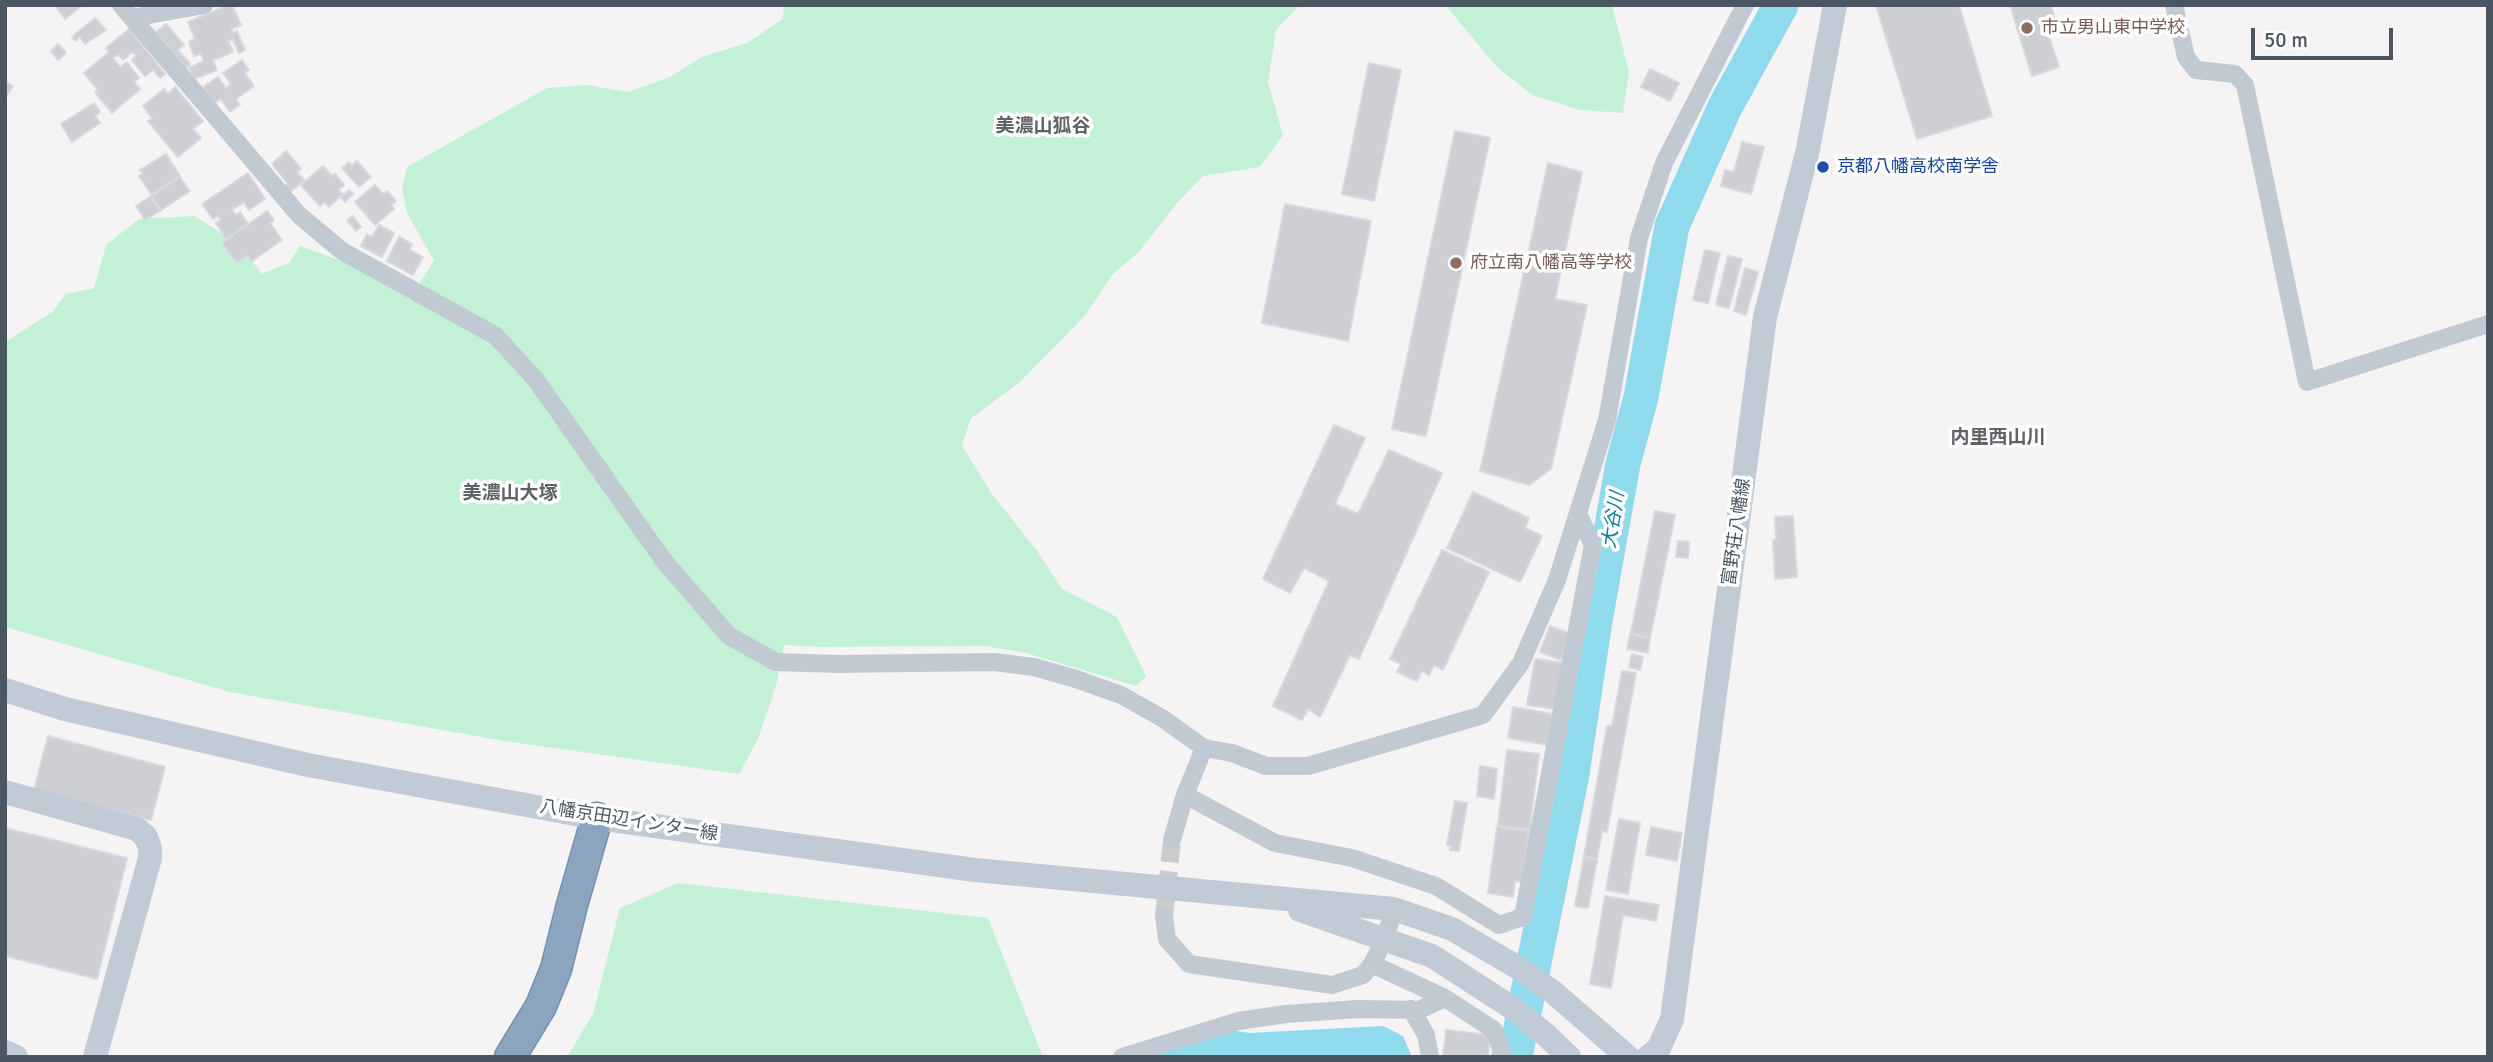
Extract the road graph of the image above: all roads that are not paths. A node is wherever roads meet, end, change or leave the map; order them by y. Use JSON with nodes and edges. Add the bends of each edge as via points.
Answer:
{"nodes":[{"id":1,"x":204,"y":5,"type":"edge"},
{"id":2,"x":1745,"y":5,"type":"edge"},
{"id":3,"x":1835,"y":5,"type":"edge"},
{"id":4,"x":2174,"y":5,"type":"edge"},
{"id":5,"x":126,"y":12,"type":"edge"},
{"id":6,"x":2488,"y":324,"type":"edge"},
{"id":7,"x":1578,"y":514,"type":"junction"},
{"id":8,"x":5,"y":690,"type":"edge"},
{"id":9,"x":1204,"y":748,"type":"junction"},
{"id":10,"x":5,"y":792,"type":"edge"},
{"id":11,"x":1185,"y":795,"type":"junction"},
{"id":12,"x":597,"y":818,"type":"junction"},
{"id":13,"x":1172,"y":840,"type":"tunnel mouth"},
{"id":14,"x":1263,"y":897,"type":"junction"},
{"id":15,"x":1394,"y":909,"type":"junction"},
{"id":16,"x":1164,"y":916,"type":"tunnel mouth"},
{"id":17,"x":1385,"y":939,"type":"junction"},
{"id":18,"x":1372,"y":964,"type":"junction"},
{"id":19,"x":1445,"y":998,"type":"junction"},
{"id":20,"x":1411,"y":1009,"type":"junction"},
{"id":21,"x":5,"y":1052,"type":"edge"},
{"id":22,"x":16,"y":1057,"type":"edge"},
{"id":23,"x":95,"y":1057,"type":"edge"},
{"id":24,"x":510,"y":1057,"type":"edge"},
{"id":25,"x":532,"y":1057,"type":"edge"},
{"id":26,"x":1122,"y":1057,"type":"edge"},
{"id":27,"x":1430,"y":1057,"type":"edge"},
{"id":28,"x":1500,"y":1057,"type":"edge"},
{"id":29,"x":1569,"y":1057,"type":"edge"},
{"id":30,"x":1628,"y":1057,"type":"edge"},
{"id":31,"x":1648,"y":1057,"type":"edge"}],
"edges":[{"from":1,"to":5,"type":"street"},
{"from":2,"to":7,"type":"street","via":[[1664,163],[1639,238],[1607,420]]},
{"from":3,"to":31,"type":"main road","name":"富野荘八幡線","via":[[1808,149],[1765,317],[1672,1019],[1659,1048]]},
{"from":4,"to":6,"type":"street","via":[[2186,57],[2196,70],[2235,74],[2245,85],[2307,382]]},
{"from":5,"to":9,"type":"street","via":[[299,215],[342,251],[496,336],[536,380],[664,561],[729,636],[776,662],[994,662],[1034,667],[1121,695]]},
{"from":7,"to":9,"type":"street","via":[[1557,580],[1521,663],[1483,715],[1308,766],[1266,766]]},
{"from":7,"to":11,"type":"street","via":[[1593,545],[1523,917],[1499,925],[1436,886],[1352,858],[1275,843]]},
{"from":8,"to":12,"type":"main road","name":"八幡京田辺インター線","via":[[65,709],[308,765]]},
{"from":9,"to":11,"type":"street"},
{"from":10,"to":23,"type":"main road","via":[[137,829],[150,848]]},
{"from":11,"to":13,"type":"street"},
{"from":12,"to":14,"type":"main road","name":"八幡京田辺インター線","via":[[975,870]]},
{"from":12,"to":24,"type":"highway","via":[[556,969],[541,1006]]},
{"from":12,"to":25,"type":"highway","via":[[589,908],[572,973]]},
{"from":14,"to":15,"type":"main road","name":"八幡京田辺インター線"},
{"from":14,"to":17,"type":"main road","name":"八幡京田辺インター線"},
{"from":15,"to":17,"type":"street"},
{"from":15,"to":30,"type":"main road","name":"八幡京田辺インター線","via":[[1452,929],[1517,967]]},
{"from":16,"to":18,"type":"street","via":[[1167,939],[1189,964],[1332,985],[1363,975]]},
{"from":17,"to":18,"type":"street"},
{"from":17,"to":29,"type":"main road","name":"八幡京田辺インター線","via":[[1432,956],[1511,1007]]},
{"from":18,"to":19,"type":"street"},
{"from":19,"to":20,"type":"street"},
{"from":19,"to":28,"type":"street","via":[[1494,1030]]},
{"from":20,"to":26,"type":"street","via":[[1358,1009],[1238,1021]]},
{"from":20,"to":27,"type":"street","via":[[1426,1035]]},
{"from":21,"to":22,"type":"main road"}]}
